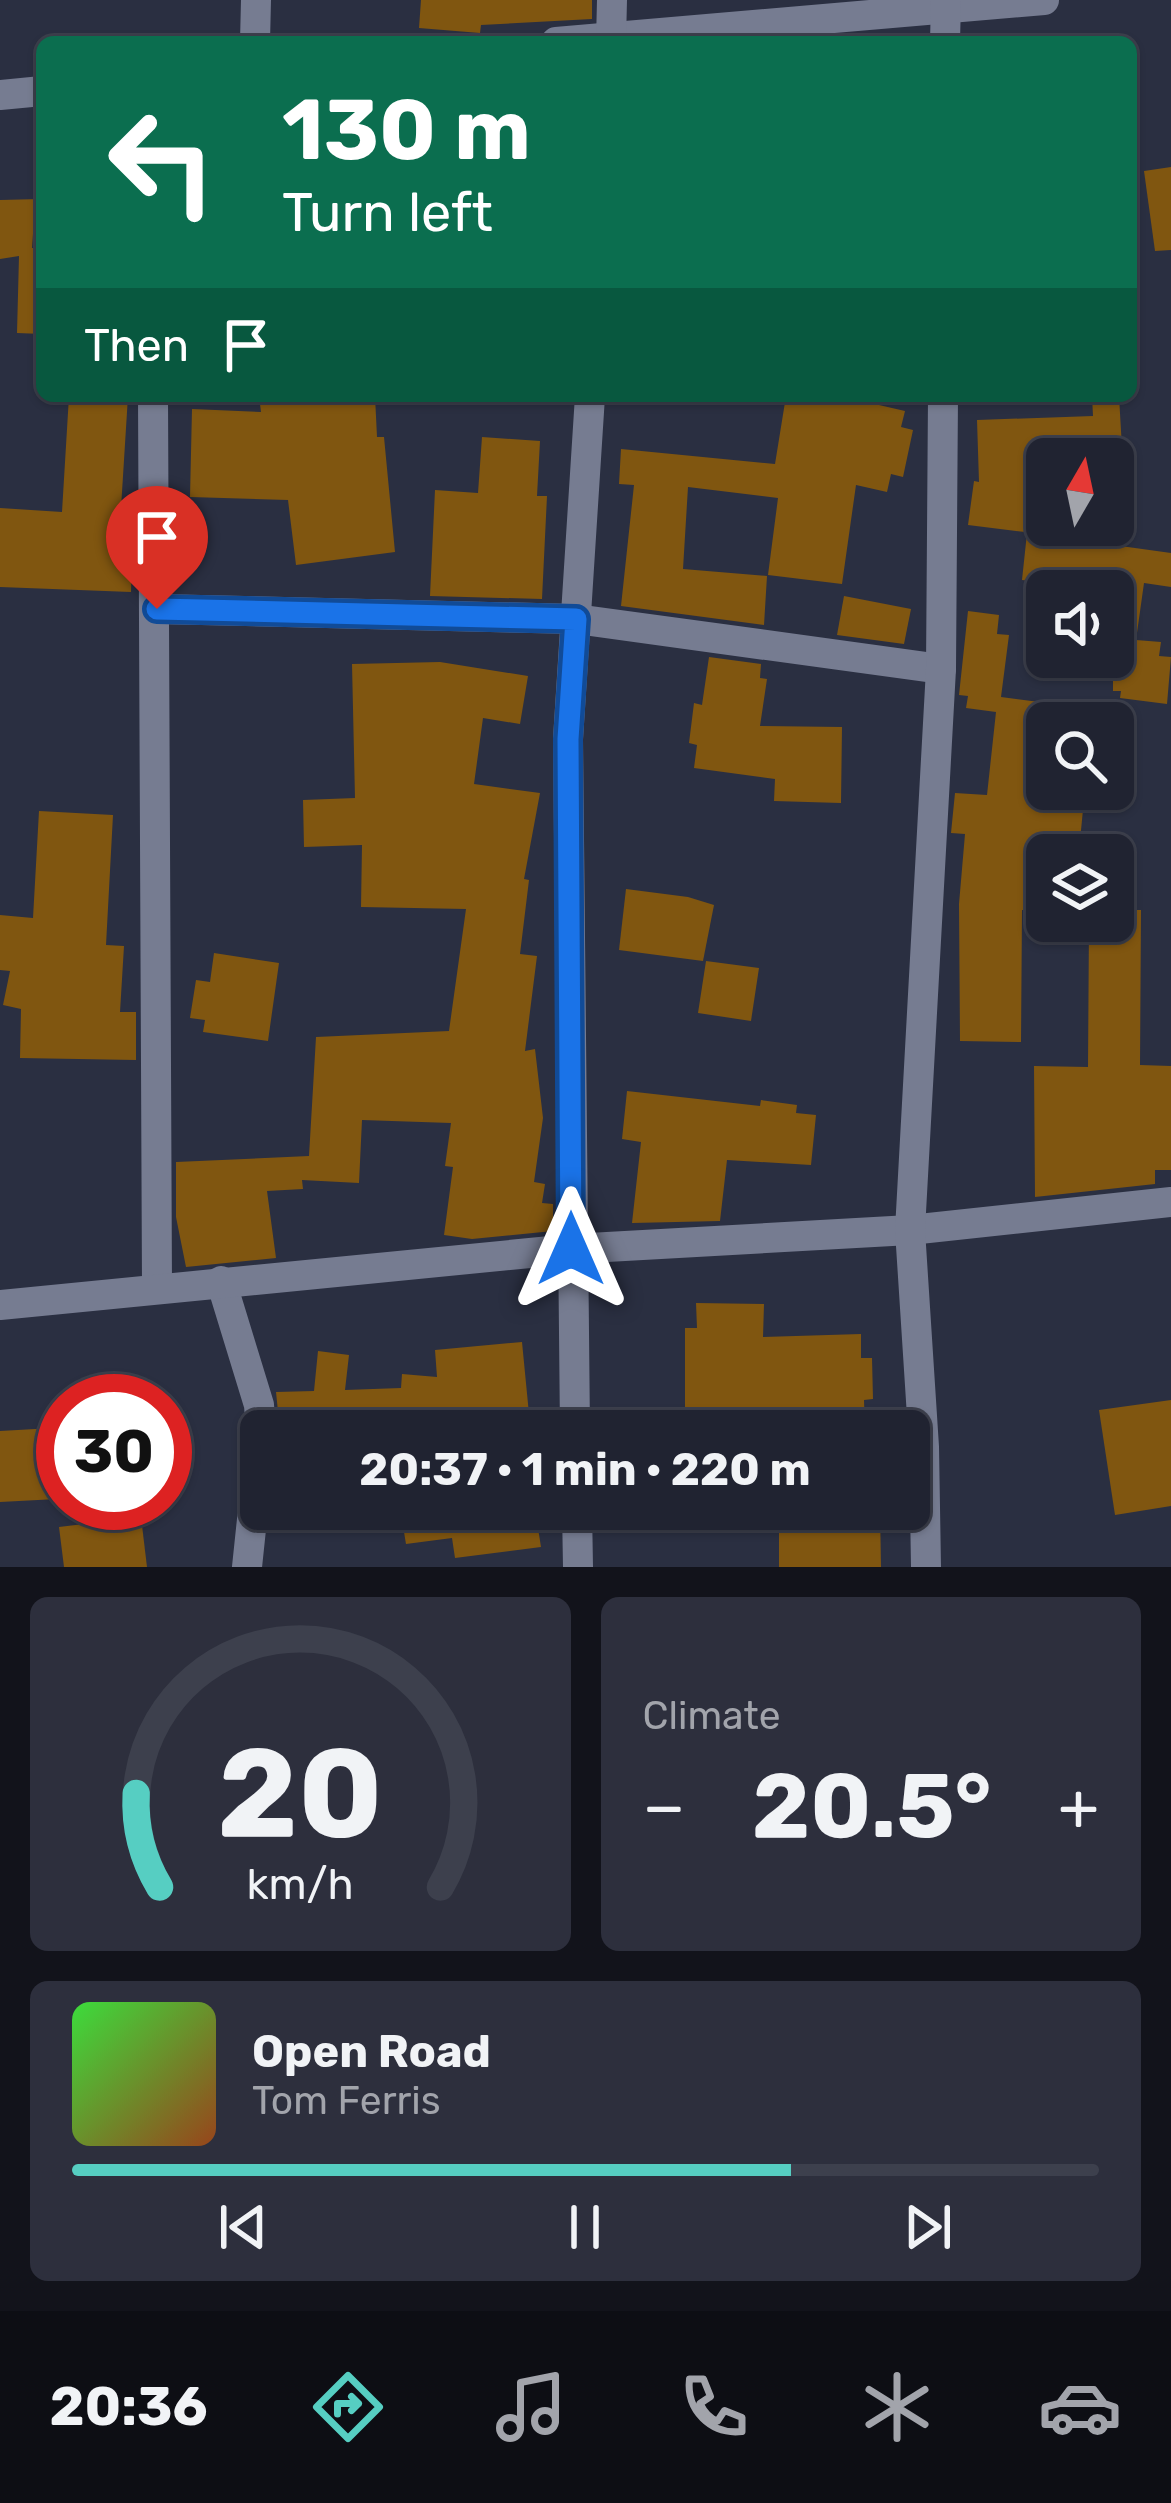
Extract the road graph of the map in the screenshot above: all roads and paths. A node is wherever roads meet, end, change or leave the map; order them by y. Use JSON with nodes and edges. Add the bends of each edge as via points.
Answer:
{"nodes":[{"id":1,"x":256,"y":0,"type":"edge"},
{"id":2,"x":613,"y":0,"type":"edge"},
{"id":3,"x":1044,"y":0,"type":"edge"},
{"id":4,"x":946,"y":5,"type":"edge"},
{"id":5,"x":254,"y":36,"type":"edge"},
{"id":6,"x":612,"y":36,"type":"edge"},
{"id":7,"x":641,"y":36,"type":"edge"},
{"id":8,"x":945,"y":36,"type":"edge"},
{"id":9,"x":36,"y":91,"type":"edge"},
{"id":10,"x":0,"y":94,"type":"edge"},
{"id":11,"x":153,"y":402,"type":"edge"},
{"id":12,"x":590,"y":402,"type":"edge"},
{"id":13,"x":943,"y":402,"type":"edge"},
{"id":14,"x":157,"y":609,"type":"junction"},
{"id":15,"x":576,"y":619,"type":"junction"},
{"id":16,"x":941,"y":669,"type":"junction"},
{"id":17,"x":1171,"y":1202,"type":"edge"},
{"id":18,"x":910,"y":1230,"type":"junction"},
{"id":19,"x":571,"y":1249,"type":"junction"},
{"id":20,"x":221,"y":1281,"type":"junction"},
{"id":21,"x":157,"y":1287,"type":"junction"},
{"id":22,"x":0,"y":1305,"type":"edge"},
{"id":23,"x":259,"y":1410,"type":"edge"},
{"id":24,"x":575,"y":1410,"type":"edge"},
{"id":25,"x":251,"y":1530,"type":"edge"},
{"id":26,"x":577,"y":1530,"type":"edge"},
{"id":27,"x":247,"y":1567,"type":"edge"},
{"id":28,"x":578,"y":1567,"type":"edge"},
{"id":29,"x":926,"y":1567,"type":"edge"}],
"edges":[{"from":1,"to":5,"type":"street"},
{"from":2,"to":6,"type":"street"},
{"from":3,"to":4,"type":"street"},
{"from":4,"to":7,"type":"street"},
{"from":4,"to":8,"type":"street"},
{"from":9,"to":10,"type":"street"},
{"from":11,"to":14,"type":"street"},
{"from":12,"to":15,"type":"street"},
{"from":13,"to":16,"type":"street"},
{"from":14,"to":15,"type":"street"},
{"from":14,"to":21,"type":"street"},
{"from":15,"to":16,"type":"street"},
{"from":15,"to":19,"type":"street","via":[[568,739]]},
{"from":16,"to":18,"type":"street"},
{"from":17,"to":18,"type":"street"},
{"from":18,"to":19,"type":"street"},
{"from":18,"to":29,"type":"street"},
{"from":19,"to":20,"type":"street"},
{"from":19,"to":24,"type":"street"},
{"from":20,"to":21,"type":"street"},
{"from":20,"to":23,"type":"street"},
{"from":21,"to":22,"type":"street"},
{"from":25,"to":27,"type":"street"},
{"from":26,"to":28,"type":"street"}]}
